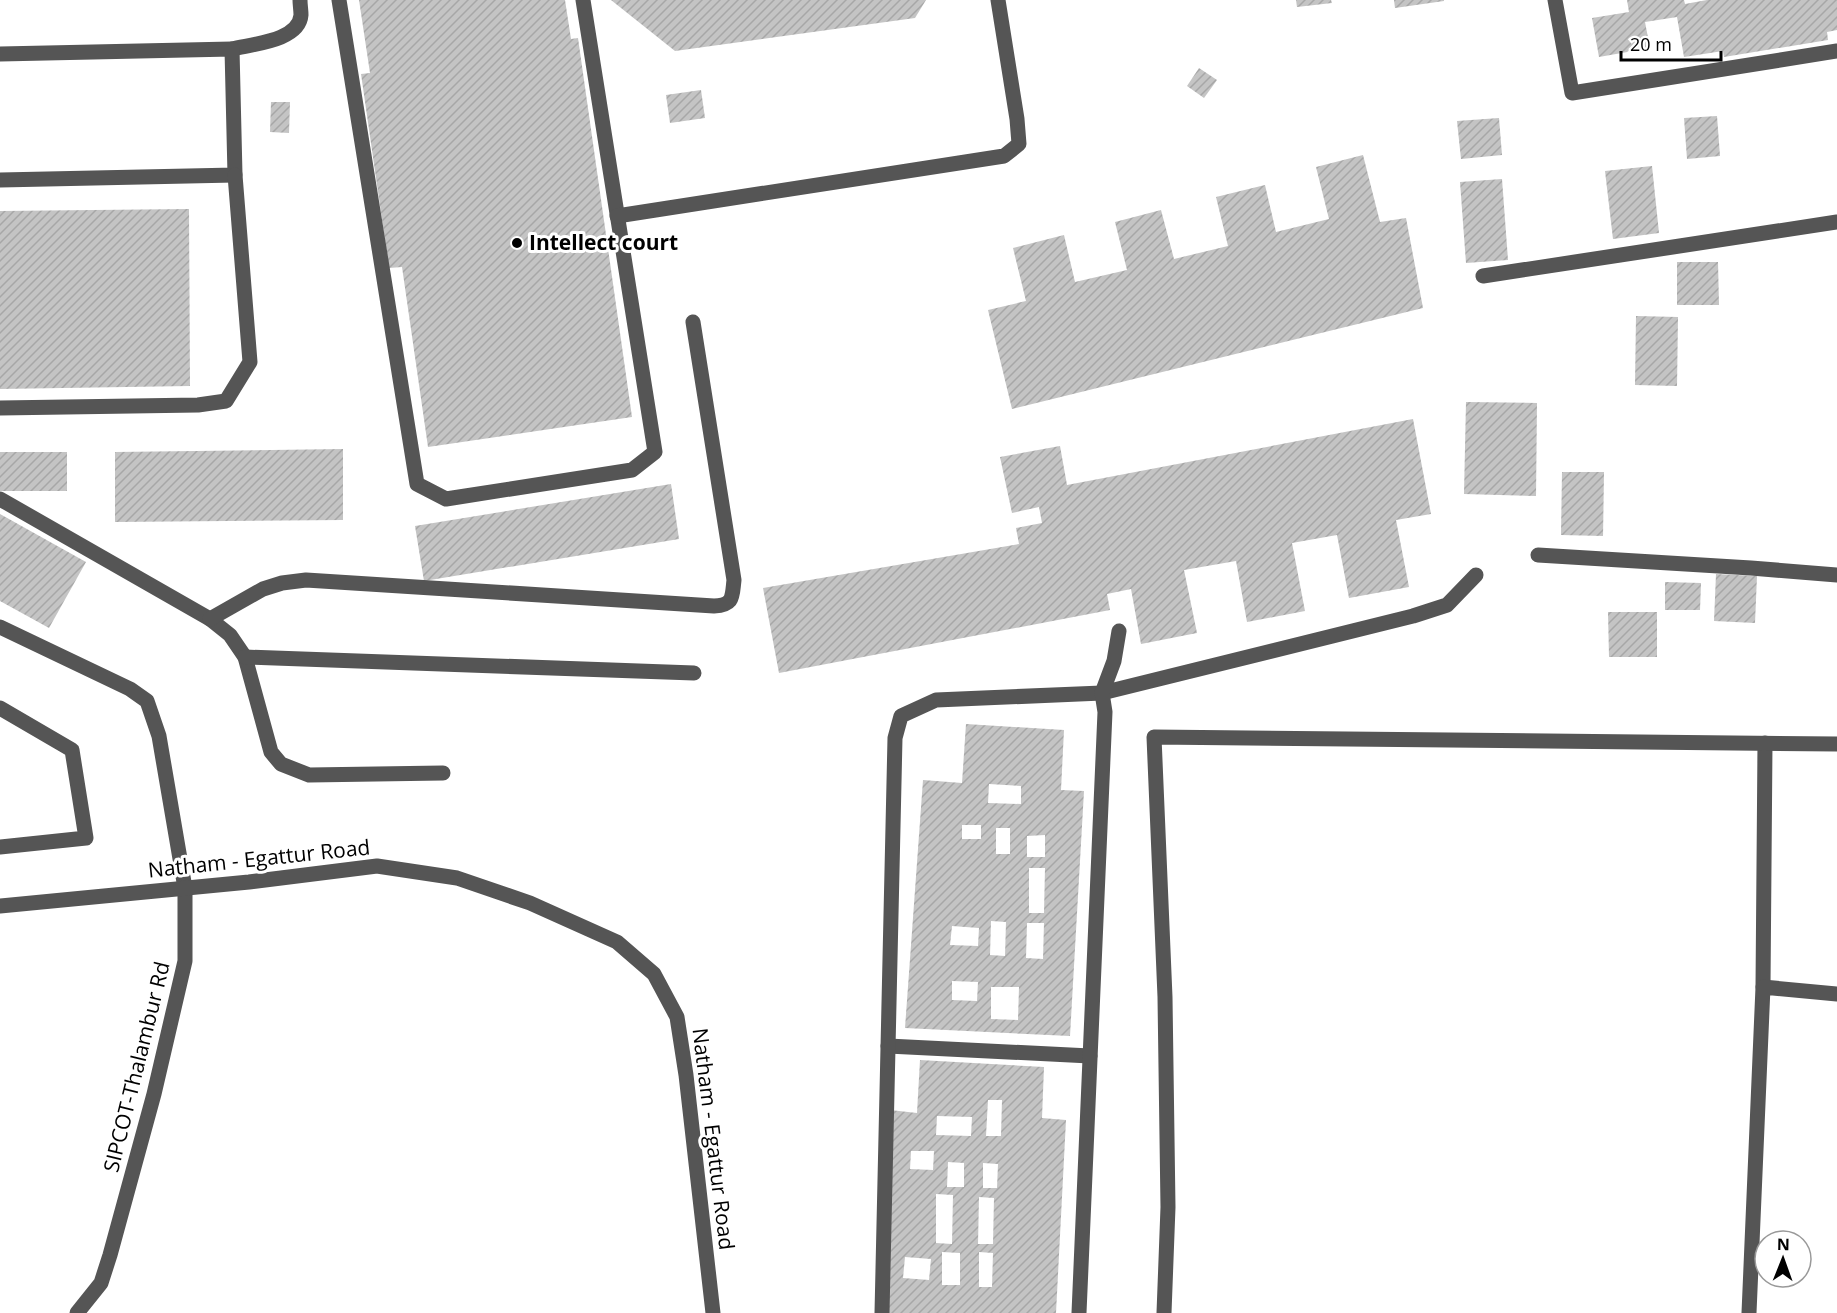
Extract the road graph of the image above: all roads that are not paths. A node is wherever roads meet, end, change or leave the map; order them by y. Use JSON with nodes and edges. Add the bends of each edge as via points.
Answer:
{"nodes":[{"id":1,"x":300,"y":0,"type":"edge"},
{"id":2,"x":339,"y":0,"type":"edge"},
{"id":3,"x":583,"y":0,"type":"edge"},
{"id":4,"x":998,"y":0,"type":"edge"},
{"id":5,"x":1555,"y":0,"type":"edge"},
{"id":6,"x":232,"y":49,"type":"junction"},
{"id":7,"x":1837,"y":51,"type":"edge"},
{"id":8,"x":0,"y":54,"type":"edge"},
{"id":9,"x":235,"y":174,"type":"junction"},
{"id":10,"x":0,"y":180,"type":"edge"},
{"id":11,"x":617,"y":216,"type":"junction"},
{"id":12,"x":1837,"y":222,"type":"edge"},
{"id":13,"x":1483,"y":276,"type":"dead end"},
{"id":14,"x":693,"y":322,"type":"dead end"},
{"id":15,"x":0,"y":408,"type":"edge"},
{"id":16,"x":0,"y":499,"type":"edge"},
{"id":17,"x":1538,"y":555,"type":"dead end"},
{"id":18,"x":1476,"y":575,"type":"dead end"},
{"id":19,"x":1837,"y":575,"type":"edge"},
{"id":20,"x":210,"y":620,"type":"junction"},
{"id":21,"x":0,"y":627,"type":"edge"},
{"id":22,"x":1119,"y":631,"type":"dead end"},
{"id":23,"x":245,"y":657,"type":"junction"},
{"id":24,"x":694,"y":673,"type":"dead end"},
{"id":25,"x":1102,"y":693,"type":"junction"},
{"id":26,"x":0,"y":708,"type":"edge"},
{"id":27,"x":1764,"y":743,"type":"junction"},
{"id":28,"x":1837,"y":744,"type":"edge"},
{"id":29,"x":443,"y":773,"type":"dead end"},
{"id":30,"x":0,"y":847,"type":"edge"},
{"id":31,"x":185,"y":888,"type":"junction"},
{"id":32,"x":0,"y":906,"type":"edge"},
{"id":33,"x":1763,"y":987,"type":"junction"},
{"id":34,"x":1837,"y":994,"type":"edge"},
{"id":35,"x":888,"y":1046,"type":"junction"},
{"id":36,"x":1090,"y":1056,"type":"junction"},
{"id":37,"x":77,"y":1313,"type":"edge"},
{"id":38,"x":714,"y":1313,"type":"edge"},
{"id":39,"x":882,"y":1313,"type":"edge"},
{"id":40,"x":1079,"y":1313,"type":"edge"},
{"id":41,"x":1164,"y":1313,"type":"edge"},
{"id":42,"x":1749,"y":1313,"type":"edge"}],
"edges":[{"from":1,"to":6,"type":"street","via":[[301,16],[296,27],[280,38]]},
{"from":2,"to":11,"type":"street","via":[[417,484],[446,499],[632,470],[655,452]]},
{"from":3,"to":11,"type":"street"},
{"from":4,"to":11,"type":"street","via":[[1019,144],[1004,156]]},
{"from":5,"to":7,"type":"street","via":[[1572,93]]},
{"from":6,"to":8,"type":"street"},
{"from":6,"to":9,"type":"street"},
{"from":9,"to":10,"type":"street"},
{"from":9,"to":15,"type":"street","via":[[250,362],[226,401],[198,405]]},
{"from":12,"to":13,"type":"street"},
{"from":14,"to":20,"type":"street","via":[[734,580],[730,602],[714,606],[306,580],[263,589]]},
{"from":16,"to":20,"type":"street"},
{"from":17,"to":19,"type":"street"},
{"from":18,"to":25,"type":"street","via":[[1447,605],[1413,616]]},
{"from":20,"to":23,"type":"street","via":[[230,635]]},
{"from":21,"to":31,"type":"street","name":"SIPCOT-Thalambur Rd","via":[[130,689],[147,701],[159,736]]},
{"from":22,"to":25,"type":"street","via":[[1114,661]]},
{"from":23,"to":24,"type":"street"},
{"from":23,"to":29,"type":"street","via":[[272,752],[281,764],[309,775]]},
{"from":25,"to":35,"type":"street","via":[[936,700],[901,716],[895,738]]},
{"from":25,"to":36,"type":"street","via":[[1105,712]]},
{"from":26,"to":30,"type":"street","via":[[72,750],[86,838]]},
{"from":27,"to":28,"type":"street"},
{"from":27,"to":33,"type":"street"},
{"from":27,"to":41,"type":"street","via":[[1155,737],[1165,997],[1168,1207]]},
{"from":31,"to":32,"type":"street","name":"Natham - Egattur Road"},
{"from":31,"to":37,"type":"street","name":"SIPCOT-Thalambur Rd","via":[[185,961],[154,1094],[110,1255],[100,1283]]},
{"from":31,"to":38,"type":"street","name":"Natham - Egattur Road","via":[[377,866],[457,878],[530,903],[617,942],[654,974],[676,1017]]},
{"from":33,"to":34,"type":"street"},
{"from":33,"to":42,"type":"street"},
{"from":35,"to":36,"type":"street"},
{"from":35,"to":39,"type":"street"},
{"from":36,"to":40,"type":"street"}]}
